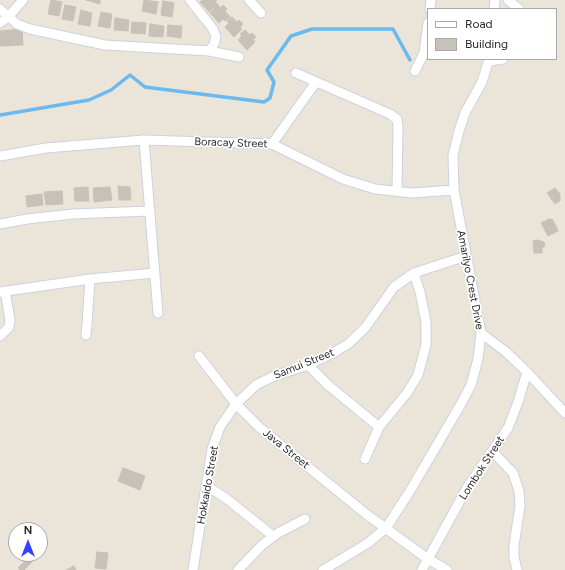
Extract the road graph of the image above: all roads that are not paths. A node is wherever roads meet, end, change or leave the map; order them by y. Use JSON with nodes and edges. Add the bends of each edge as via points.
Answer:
{"nodes":[{"id":1,"x":23,"y":0,"type":"edge"},
{"id":2,"x":190,"y":0,"type":"edge"},
{"id":3,"x":249,"y":0,"type":"edge"},
{"id":4,"x":508,"y":0,"type":"edge"},
{"id":5,"x":518,"y":8,"type":"edge"},
{"id":6,"x":0,"y":9,"type":"edge"},
{"id":7,"x":261,"y":13,"type":"dead end"},
{"id":8,"x":4,"y":20,"type":"edge"},
{"id":9,"x":427,"y":30,"type":"edge"},
{"id":10,"x":209,"y":51,"type":"junction"},
{"id":11,"x":239,"y":57,"type":"dead end"},
{"id":12,"x":489,"y":60,"type":"edge"},
{"id":13,"x":415,"y":71,"type":"dead end"},
{"id":14,"x":296,"y":73,"type":"dead end"},
{"id":15,"x":316,"y":82,"type":"junction"},
{"id":16,"x":144,"y":140,"type":"junction"},
{"id":17,"x":272,"y":144,"type":"junction"},
{"id":18,"x":0,"y":156,"type":"edge"},
{"id":19,"x":454,"y":190,"type":"junction"},
{"id":20,"x":397,"y":191,"type":"junction"},
{"id":21,"x":149,"y":211,"type":"junction"},
{"id":22,"x":0,"y":224,"type":"edge"},
{"id":23,"x":466,"y":256,"type":"junction"},
{"id":24,"x":155,"y":273,"type":"junction"},
{"id":25,"x":414,"y":273,"type":"junction"},
{"id":26,"x":90,"y":279,"type":"junction"},
{"id":27,"x":3,"y":292,"type":"edge"},
{"id":28,"x":158,"y":313,"type":"dead end"},
{"id":29,"x":481,"y":333,"type":"junction"},
{"id":30,"x":86,"y":335,"type":"dead end"},
{"id":31,"x":0,"y":336,"type":"edge"},
{"id":32,"x":199,"y":356,"type":"dead end"},
{"id":33,"x":308,"y":365,"type":"junction"},
{"id":34,"x":527,"y":372,"type":"junction"},
{"id":35,"x":236,"y":404,"type":"junction"},
{"id":36,"x":565,"y":413,"type":"edge"},
{"id":37,"x":379,"y":427,"type":"junction"},
{"id":38,"x":492,"y":452,"type":"junction"},
{"id":39,"x":365,"y":459,"type":"dead end"},
{"id":40,"x":207,"y":486,"type":"junction"},
{"id":41,"x":305,"y":519,"type":"dead end"},
{"id":42,"x":386,"y":528,"type":"junction"},
{"id":43,"x":273,"y":536,"type":"junction"},
{"id":44,"x":428,"y":559,"type":"junction"},
{"id":45,"x":193,"y":570,"type":"edge"},
{"id":46,"x":238,"y":570,"type":"edge"},
{"id":47,"x":323,"y":570,"type":"edge"},
{"id":48,"x":422,"y":570,"type":"edge"},
{"id":49,"x":447,"y":570,"type":"edge"},
{"id":50,"x":517,"y":570,"type":"edge"}],
"edges":[{"from":1,"to":8,"type":"street"},
{"from":2,"to":10,"type":"street","via":[[213,29],[216,37]]},
{"from":3,"to":7,"type":"street"},
{"from":4,"to":5,"type":"street"},
{"from":6,"to":8,"type":"street"},
{"from":8,"to":10,"type":"street","via":[[30,29],[105,46]]},
{"from":9,"to":13,"type":"street","via":[[424,53]]},
{"from":10,"to":11,"type":"street"},
{"from":12,"to":19,"type":"street","name":"Amarilyo Crest Drive","via":[[482,82],[459,131],[454,155]]},
{"from":14,"to":15,"type":"street"},
{"from":15,"to":17,"type":"street"},
{"from":15,"to":20,"type":"street","via":[[397,119]]},
{"from":16,"to":17,"type":"street","name":"Boracay Street"},
{"from":16,"to":18,"type":"street","name":"Boracay Street","via":[[46,148]]},
{"from":16,"to":21,"type":"street"},
{"from":17,"to":20,"type":"street","name":"Boracay Street","via":[[343,179],[375,189]]},
{"from":19,"to":20,"type":"street","name":"Boracay Street","via":[[412,193]]},
{"from":19,"to":23,"type":"street","name":"Amarilyo Crest Drive"},
{"from":21,"to":22,"type":"street","via":[[73,214]]},
{"from":21,"to":24,"type":"street"},
{"from":23,"to":25,"type":"street","name":"Samui Street"},
{"from":23,"to":29,"type":"street","name":"Amarilyo Crest Drive"},
{"from":24,"to":26,"type":"street"},
{"from":24,"to":28,"type":"street"},
{"from":25,"to":33,"type":"street","name":"Samui Street","via":[[394,287],[365,328],[348,344]]},
{"from":25,"to":37,"type":"street","via":[[426,322],[426,345],[418,374],[407,393]]},
{"from":26,"to":27,"type":"street"},
{"from":26,"to":30,"type":"street"},
{"from":27,"to":31,"type":"street","via":[[10,320],[9,327]]},
{"from":29,"to":34,"type":"street"},
{"from":29,"to":42,"type":"street","name":"Amarilyo Crest Drive","via":[[478,360],[471,385]]},
{"from":32,"to":35,"type":"street","name":"Java Street"},
{"from":33,"to":35,"type":"street","name":"Samui Street","via":[[256,385]]},
{"from":33,"to":37,"type":"street"},
{"from":34,"to":36,"type":"street"},
{"from":34,"to":38,"type":"street","name":"Lombok Street","via":[[508,428]]},
{"from":35,"to":40,"type":"street","name":"Hokkaido Street","via":[[220,427],[212,449]]},
{"from":35,"to":42,"type":"street","name":"Java Street","via":[[259,427]]},
{"from":37,"to":39,"type":"street"},
{"from":38,"to":44,"type":"street","name":"Lombok Street","via":[[468,486]]},
{"from":38,"to":50,"type":"street","via":[[512,474],[519,491],[520,506],[514,545]]},
{"from":40,"to":43,"type":"street"},
{"from":40,"to":45,"type":"street","name":"Hokkaido Street"},
{"from":41,"to":43,"type":"street"},
{"from":42,"to":44,"type":"street","name":"Java Street"},
{"from":42,"to":47,"type":"street","name":"Amarilyo Crest Drive","via":[[368,543]]},
{"from":43,"to":46,"type":"street"},
{"from":44,"to":48,"type":"street","name":"Lombok Street"},
{"from":44,"to":49,"type":"street","name":"Java Street"}]}
